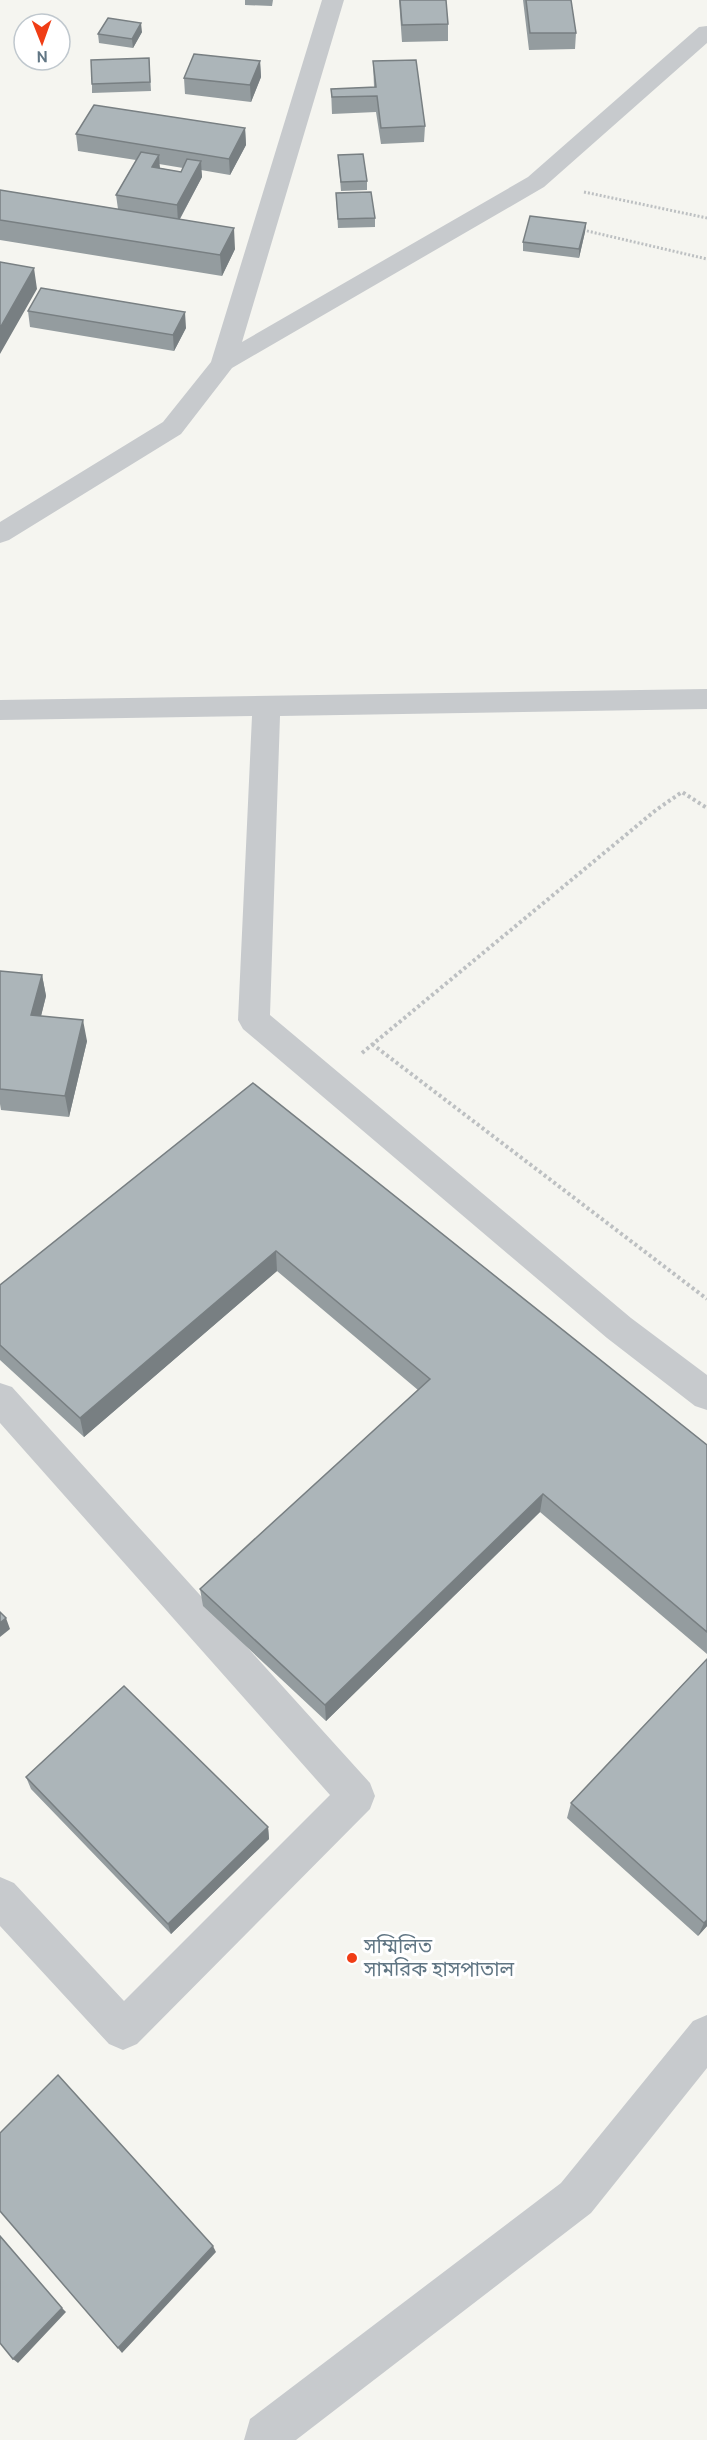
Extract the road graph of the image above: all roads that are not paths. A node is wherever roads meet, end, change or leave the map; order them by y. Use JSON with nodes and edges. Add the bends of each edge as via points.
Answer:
{"nodes":[{"id":1,"x":333,"y":0,"type":"edge"},
{"id":2,"x":707,"y":32,"type":"edge"},
{"id":3,"x":223,"y":363,"type":"junction"},
{"id":4,"x":0,"y":534,"type":"edge"},
{"id":5,"x":707,"y":699,"type":"edge"},
{"id":6,"x":266,"y":706,"type":"junction"},
{"id":7,"x":0,"y":711,"type":"edge"},
{"id":8,"x":707,"y":1395,"type":"edge"},
{"id":9,"x":0,"y":1398,"type":"edge"},
{"id":10,"x":0,"y":1897,"type":"edge"},
{"id":11,"x":707,"y":2035,"type":"edge"},
{"id":12,"x":266,"y":2440,"type":"edge"}],
"edges":[{"from":1,"to":3,"type":"street"},
{"from":2,"to":3,"type":"street","via":[[536,182]]},
{"from":3,"to":4,"type":"street","via":[[172,428]]},
{"from":5,"to":6,"type":"street"},
{"from":6,"to":7,"type":"street"},
{"from":6,"to":8,"type":"street","via":[[254,1020],[619,1328]]},
{"from":9,"to":10,"type":"street","via":[[356,1796],[123,2030]]},
{"from":11,"to":12,"type":"street","via":[[576,2198],[266,2435]]}]}
